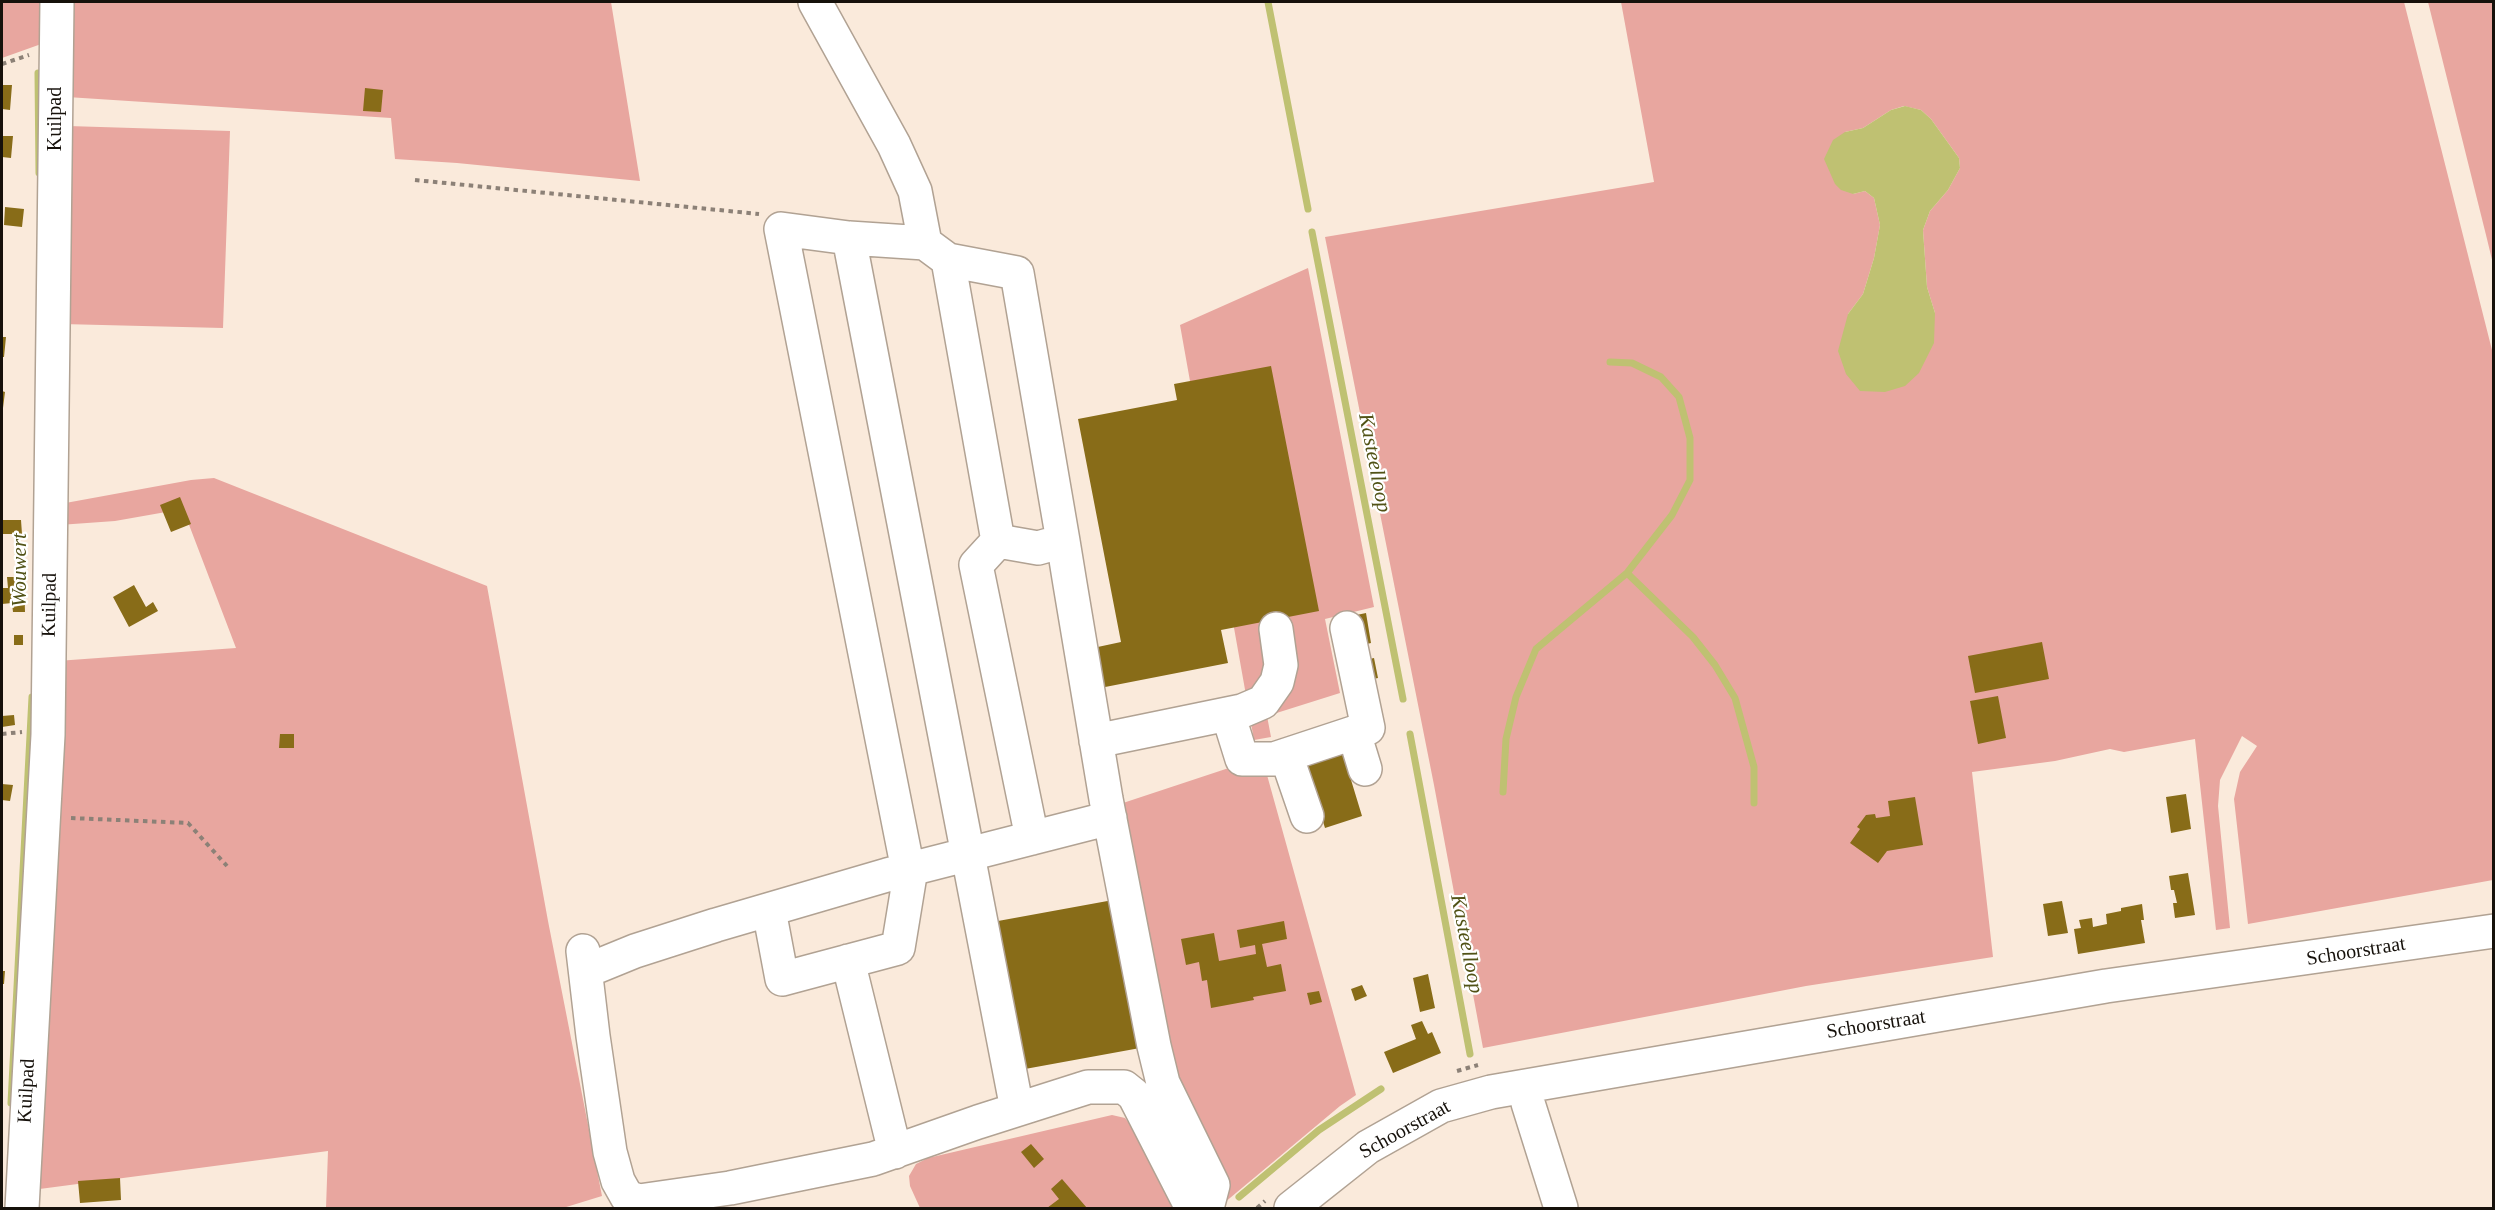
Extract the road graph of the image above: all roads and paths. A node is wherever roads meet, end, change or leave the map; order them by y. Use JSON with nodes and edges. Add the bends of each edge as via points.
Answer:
{"nodes":[{"id":1,"x":57,"y":2,"type":"edge"},
{"id":2,"x":815,"y":2,"type":"edge"},
{"id":3,"x":416,"y":180,"type":"dead end"},
{"id":4,"x":781,"y":230,"type":"junction"},
{"id":5,"x":849,"y":238,"type":"junction"},
{"id":6,"x":936,"y":251,"type":"junction"},
{"id":7,"x":998,"y":541,"type":"junction"},
{"id":8,"x":1063,"y":541,"type":"junction"},
{"id":9,"x":1347,"y":628,"type":"dead end"},
{"id":10,"x":1276,"y":629,"type":"dead end"},
{"id":11,"x":1228,"y":714,"type":"junction"},
{"id":12,"x":20,"y":732,"type":"dead end"},
{"id":13,"x":1354,"y":733,"type":"junction"},
{"id":14,"x":2,"y":734,"type":"edge"},
{"id":15,"x":1096,"y":741,"type":"junction"},
{"id":16,"x":1286,"y":755,"type":"junction"},
{"id":17,"x":1365,"y":769,"type":"dead end"},
{"id":18,"x":1307,"y":816,"type":"dead end"},
{"id":19,"x":43,"y":817,"type":"junction"},
{"id":20,"x":1110,"y":818,"type":"junction"},
{"id":21,"x":1032,"y":838,"type":"junction"},
{"id":22,"x":968,"y":854,"type":"junction"},
{"id":23,"x":227,"y":866,"type":"dead end"},
{"id":24,"x":910,"y":869,"type":"junction"},
{"id":25,"x":769,"y":910,"type":"junction"},
{"id":26,"x":2493,"y":931,"type":"edge"},
{"id":27,"x":848,"y":962,"type":"junction"},
{"id":28,"x":1160,"y":1072,"type":"junction"},
{"id":29,"x":1527,"y":1086,"type":"junction"},
{"id":30,"x":1130,"y":1092,"type":"junction"},
{"id":31,"x":1017,"y":1109,"type":"junction"},
{"id":32,"x":895,"y":1152,"type":"junction"},
{"id":33,"x":1207,"y":1208,"type":"edge"},
{"id":34,"x":21,"y":1209,"type":"edge"},
{"id":35,"x":1192,"y":1209,"type":"edge"},
{"id":36,"x":1291,"y":1209,"type":"edge"},
{"id":37,"x":1561,"y":1209,"type":"edge"}],
"edges":[{"from":1,"to":19,"type":"street","name":"Kuilpad","via":[[48,735]]},
{"from":2,"to":6,"type":"street","via":[[894,145]]},
{"from":3,"to":4,"type":"path","via":[[766,214]]},
{"from":4,"to":5,"type":"street"},
{"from":4,"to":24,"type":"street"},
{"from":5,"to":6,"type":"street"},
{"from":5,"to":22,"type":"street"},
{"from":6,"to":7,"type":"street"},
{"from":6,"to":8,"type":"street","via":[[1017,273]]},
{"from":7,"to":8,"type":"street","via":[[1038,548]]},
{"from":7,"to":21,"type":"street","via":[[976,565]]},
{"from":8,"to":15,"type":"street"},
{"from":9,"to":13,"type":"street","via":[[1368,728]]},
{"from":10,"to":11,"type":"street","via":[[1281,665],[1277,682],[1263,702]]},
{"from":11,"to":15,"type":"street"},
{"from":11,"to":16,"type":"street","via":[[1242,759]]},
{"from":12,"to":14,"type":"path"},
{"from":13,"to":16,"type":"street"},
{"from":13,"to":17,"type":"street"},
{"from":15,"to":20,"type":"street"},
{"from":16,"to":18,"type":"street"},
{"from":19,"to":23,"type":"path","via":[[188,823]]},
{"from":19,"to":34,"type":"street","name":"Kuilpad"},
{"from":20,"to":21,"type":"street"},
{"from":20,"to":28,"type":"street"},
{"from":21,"to":22,"type":"street"},
{"from":22,"to":24,"type":"street"},
{"from":22,"to":31,"type":"street"},
{"from":24,"to":25,"type":"street"},
{"from":24,"to":27,"type":"street","via":[[898,948]]},
{"from":25,"to":27,"type":"street","via":[[782,979]]},
{"from":25,"to":32,"type":"street","via":[[635,951],[585,961],[610,1152],[618,1181],[627,1197],[639,1201],[730,1188],[873,1160]]},
{"from":26,"to":29,"type":"street","name":"Schoorstraat","via":[[2106,986]]},
{"from":27,"to":32,"type":"street"},
{"from":28,"to":30,"type":"street"},
{"from":28,"to":33,"type":"street","via":[[1213,1185]]},
{"from":29,"to":36,"type":"street","name":"Schoorstraat","via":[[1441,1106],[1368,1148]]},
{"from":29,"to":37,"type":"street","via":[[1528,1103]]},
{"from":30,"to":31,"type":"street","via":[[1124,1087],[1088,1087]]},
{"from":30,"to":35,"type":"street"},
{"from":31,"to":32,"type":"street"}]}
